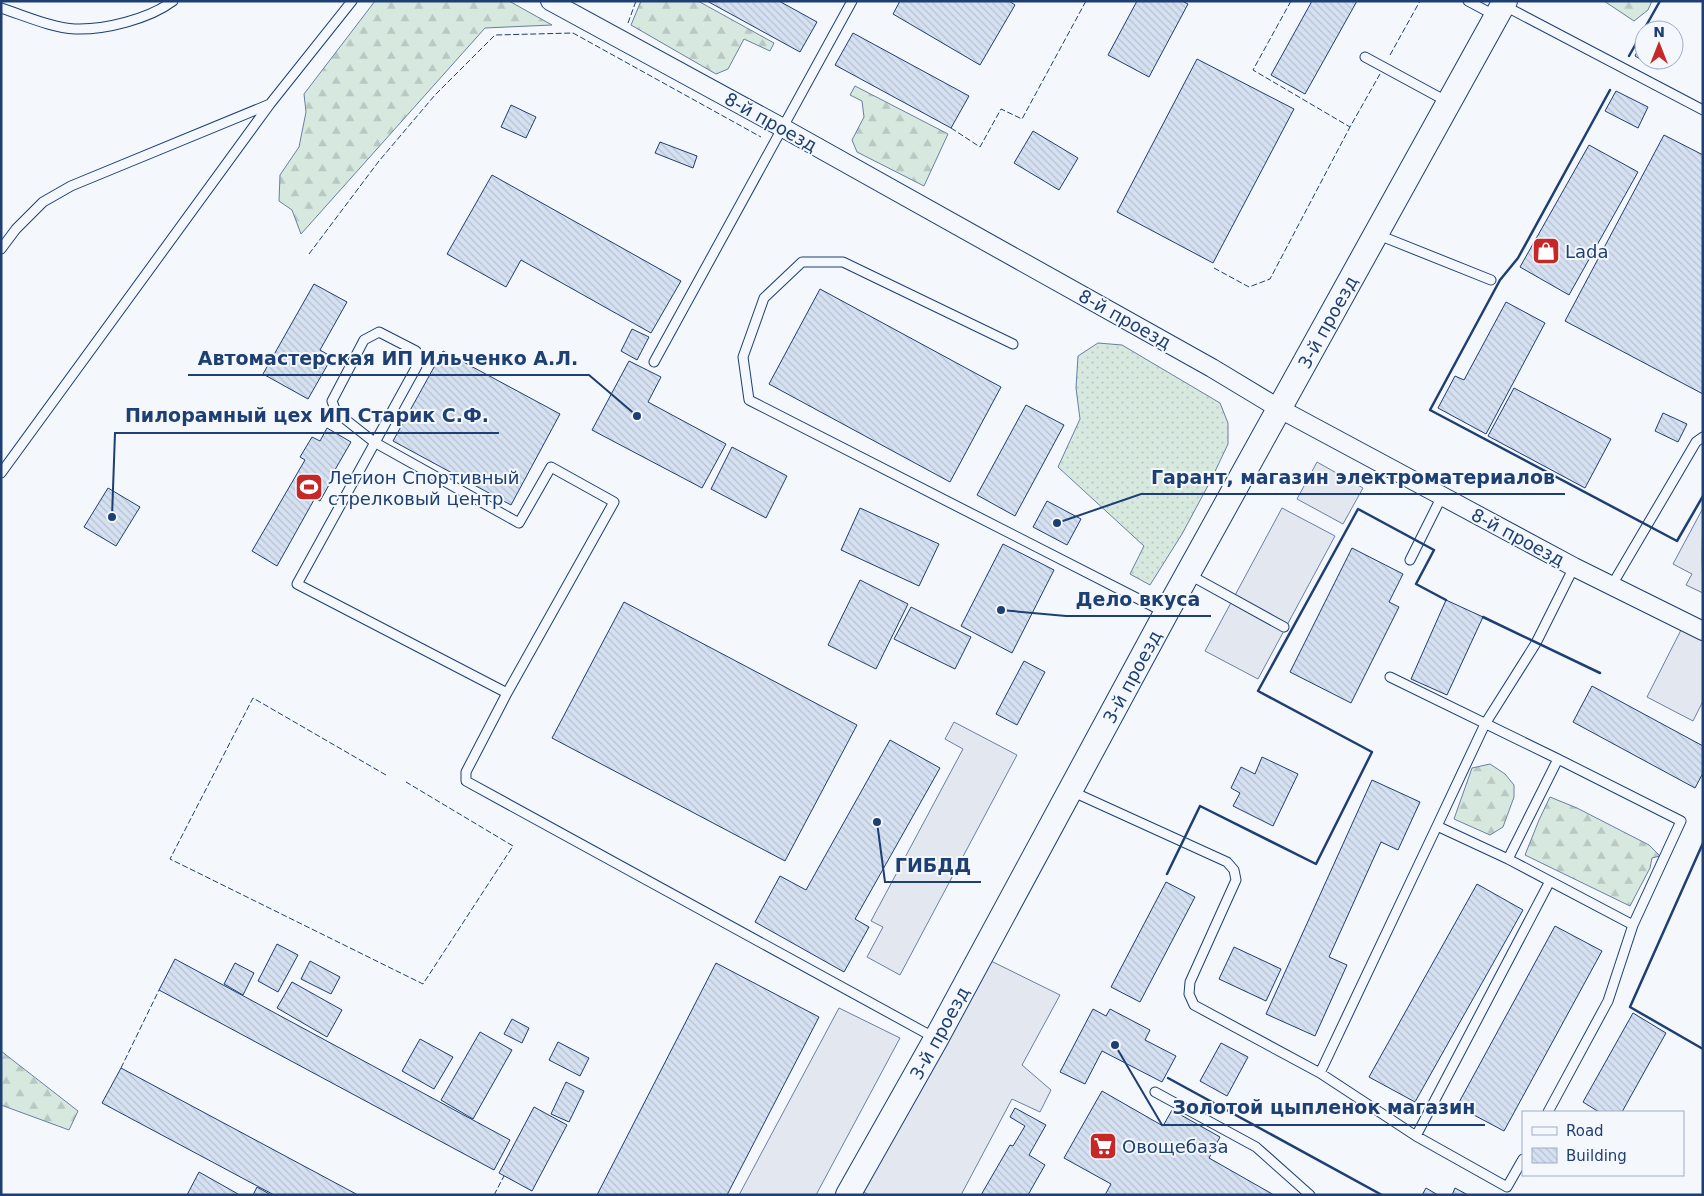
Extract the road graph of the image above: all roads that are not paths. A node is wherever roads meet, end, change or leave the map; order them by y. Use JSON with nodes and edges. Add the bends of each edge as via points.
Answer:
{"nodes":[{"id":1,"x":173,"y":1,"type":"edge"},
{"id":2,"x":352,"y":1,"type":"edge"},
{"id":3,"x":550,"y":1,"type":"edge"},
{"id":4,"x":852,"y":1,"type":"edge"},
{"id":5,"x":1468,"y":1,"type":"edge"},
{"id":6,"x":1,"y":8,"type":"edge"},
{"id":7,"x":1502,"y":8,"type":"edge"},
{"id":8,"x":1365,"y":57,"type":"dead end"},
{"id":9,"x":1449,"y":102,"type":"junction"},
{"id":10,"x":270,"y":104,"type":"junction"},
{"id":11,"x":1703,"y":110,"type":"edge"},
{"id":12,"x":783,"y":128,"type":"junction"},
{"id":13,"x":1376,"y":234,"type":"junction"},
{"id":14,"x":1,"y":249,"type":"edge"},
{"id":15,"x":1491,"y":280,"type":"dead end"},
{"id":16,"x":1013,"y":344,"type":"dead end"},
{"id":17,"x":654,"y":362,"type":"dead end"},
{"id":18,"x":1280,"y":409,"type":"junction"},
{"id":19,"x":1703,"y":437,"type":"edge"},
{"id":20,"x":374,"y":442,"type":"junction"},
{"id":21,"x":1,"y":473,"type":"edge"},
{"id":22,"x":1442,"y":496,"type":"junction"},
{"id":23,"x":1410,"y":560,"type":"dead end"},
{"id":24,"x":1574,"y":567,"type":"junction"},
{"id":25,"x":1188,"y":574,"type":"junction"},
{"id":26,"x":1612,"y":586,"type":"junction"},
{"id":27,"x":1166,"y":613,"type":"junction"},
{"id":28,"x":1284,"y":627,"type":"dead end"},
{"id":29,"x":1703,"y":631,"type":"edge"},
{"id":30,"x":1390,"y":677,"type":"dead end"},
{"id":31,"x":507,"y":693,"type":"junction"},
{"id":32,"x":1485,"y":724,"type":"junction"},
{"id":33,"x":1558,"y":758,"type":"junction"},
{"id":34,"x":1070,"y":790,"type":"junction"},
{"id":35,"x":1437,"y":826,"type":"junction"},
{"id":36,"x":1508,"y":859,"type":"junction"},
{"id":37,"x":1550,"y":881,"type":"junction"},
{"id":38,"x":1633,"y":925,"type":"junction"},
{"id":39,"x":936,"y":1039,"type":"junction"},
{"id":40,"x":1320,"y":1073,"type":"junction"},
{"id":41,"x":1156,"y":1092,"type":"dead end"},
{"id":42,"x":1549,"y":1111,"type":"edge"},
{"id":43,"x":1416,"y":1136,"type":"junction"},
{"id":44,"x":1522,"y":1161,"type":"edge"},
{"id":45,"x":848,"y":1195,"type":"edge"},
{"id":46,"x":1310,"y":1195,"type":"edge"}],
"edges":[{"from":1,"to":6,"type":"lane","via":[[129,21],[74,29]]},
{"from":2,"to":10,"type":"lane"},
{"from":3,"to":12,"type":"street","name":"8-й проезд"},
{"from":4,"to":12,"type":"lane"},
{"from":5,"to":7,"type":"lane"},
{"from":7,"to":9,"type":"street","name":"3-й проезд"},
{"from":7,"to":11,"type":"lane"},
{"from":8,"to":9,"type":"lane"},
{"from":9,"to":13,"type":"street","name":"3-й проезд"},
{"from":10,"to":14,"type":"lane","via":[[72,186],[43,202]]},
{"from":10,"to":21,"type":"lane"},
{"from":12,"to":17,"type":"lane"},
{"from":12,"to":18,"type":"street","name":"8-й проезд"},
{"from":13,"to":15,"type":"lane"},
{"from":13,"to":18,"type":"street","name":"3-й проезд"},
{"from":16,"to":27,"type":"lane","via":[[843,262],[802,262],[764,298],[743,357],[749,400]]},
{"from":18,"to":22,"type":"street","name":"8-й проезд"},
{"from":18,"to":25,"type":"street","name":"3-й проезд"},
{"from":19,"to":26,"type":"lane","via":[[1696,442]]},
{"from":20,"to":20,"type":"lane","via":[[417,366],[416,351],[379,332],[364,340],[332,401],[336,412]]},
{"from":20,"to":31,"type":"lane","via":[[297,584]]},
{"from":20,"to":31,"type":"lane","via":[[519,522],[551,468],[614,502]]},
{"from":22,"to":23,"type":"lane"},
{"from":22,"to":24,"type":"street","name":"8-й проезд"},
{"from":24,"to":26,"type":"street","name":"8-й проезд"},
{"from":24,"to":32,"type":"lane","via":[[1536,643]]},
{"from":25,"to":27,"type":"street","name":"3-й проезд"},
{"from":25,"to":28,"type":"lane"},
{"from":26,"to":29,"type":"street","name":"8-й проезд"},
{"from":27,"to":34,"type":"street","name":"3-й проезд"},
{"from":30,"to":32,"type":"lane"},
{"from":31,"to":39,"type":"lane","via":[[466,772],[466,781]]},
{"from":32,"to":33,"type":"lane"},
{"from":32,"to":35,"type":"lane"},
{"from":33,"to":36,"type":"lane"},
{"from":33,"to":38,"type":"lane","via":[[1681,821]]},
{"from":34,"to":39,"type":"street","name":"3-й проезд"},
{"from":34,"to":40,"type":"lane","via":[[1227,862],[1234,870],[1236,880],[1190,982],[1189,994],[1194,1005]]},
{"from":35,"to":36,"type":"lane"},
{"from":35,"to":40,"type":"lane"},
{"from":36,"to":37,"type":"lane"},
{"from":37,"to":38,"type":"lane"},
{"from":37,"to":43,"type":"lane"},
{"from":38,"to":42,"type":"lane","via":[[1608,1002]]},
{"from":39,"to":45,"type":"street","name":"3-й проезд"},
{"from":40,"to":43,"type":"lane"},
{"from":41,"to":46,"type":"lane","via":[[1256,1148]]},
{"from":43,"to":44,"type":"lane","via":[[1507,1188]]}]}
